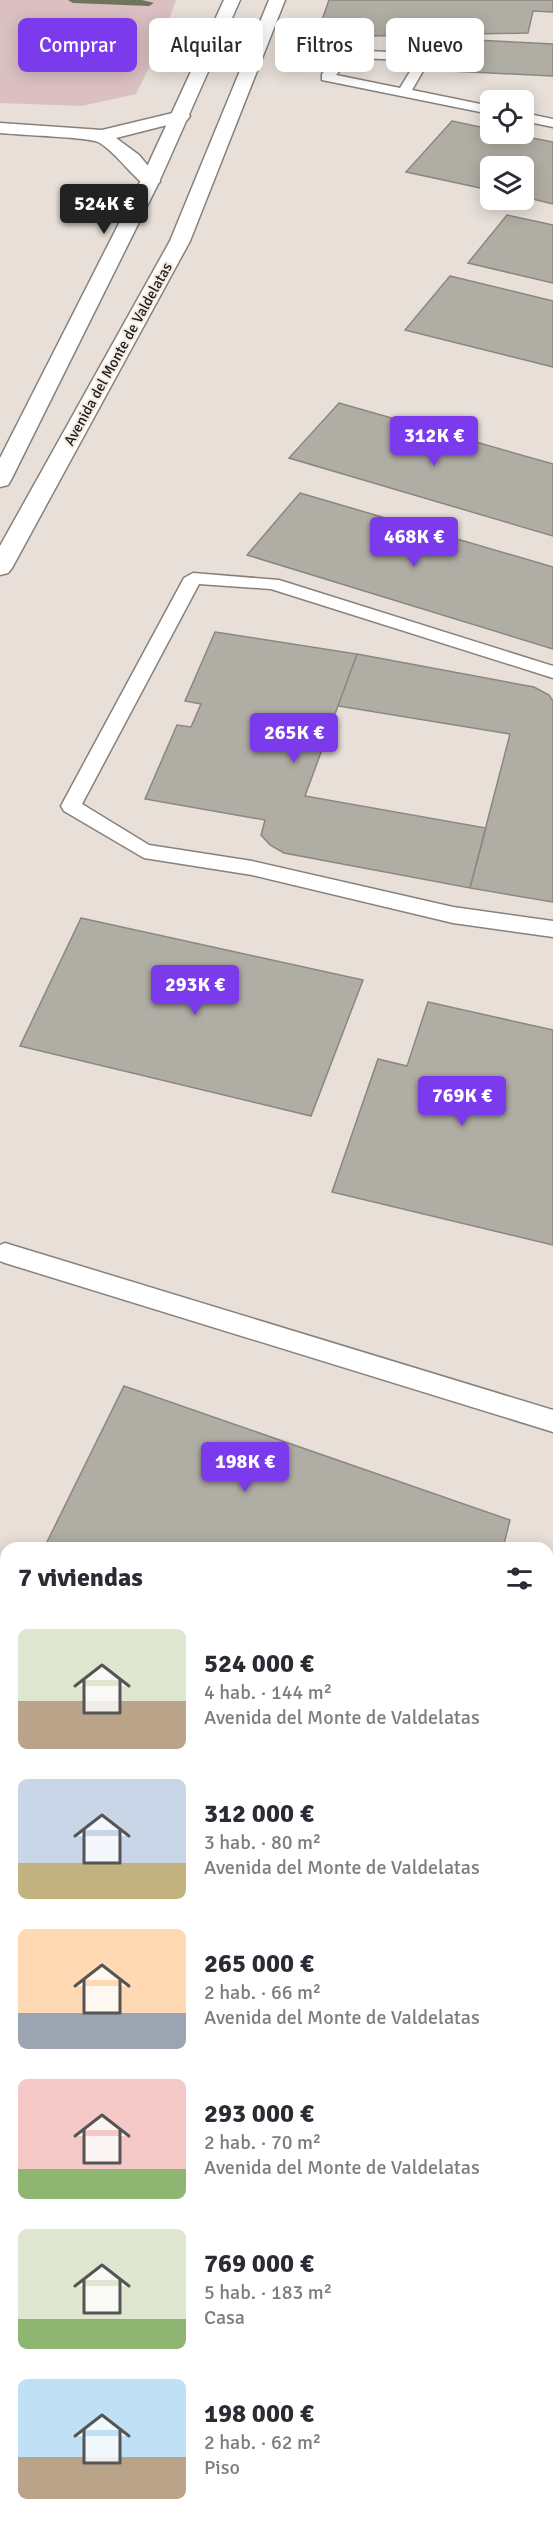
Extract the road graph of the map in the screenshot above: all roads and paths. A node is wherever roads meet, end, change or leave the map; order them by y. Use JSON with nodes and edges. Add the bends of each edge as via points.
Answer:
{"nodes":[{"id":1,"x":232,"y":0,"type":"edge"},
{"id":2,"x":277,"y":0,"type":"edge"},
{"id":3,"x":404,"y":93,"type":"junction"},
{"id":4,"x":480,"y":108,"type":"edge"},
{"id":5,"x":181,"y":116,"type":"junction"},
{"id":6,"x":534,"y":119,"type":"edge"},
{"id":7,"x":553,"y":123,"type":"edge"},
{"id":8,"x":0,"y":128,"type":"edge"},
{"id":9,"x":102,"y":136,"type":"junction"},
{"id":10,"x":151,"y":182,"type":"junction"},
{"id":11,"x":0,"y":480,"type":"edge"},
{"id":12,"x":0,"y":568,"type":"edge"},
{"id":13,"x":553,"y":672,"type":"edge"},
{"id":14,"x":553,"y":929,"type":"edge"},
{"id":15,"x":5,"y":1253,"type":"dead end"},
{"id":16,"x":553,"y":1421,"type":"edge"}],
"edges":[{"from":1,"to":5,"type":"street"},
{"from":2,"to":12,"type":"street","name":"Avenida del Monte de Valdelatas","via":[[180,241]]},
{"from":3,"to":3,"type":"lane","via":[[338,80],[327,77],[347,54],[425,57]]},
{"from":3,"to":4,"type":"lane"},
{"from":5,"to":9,"type":"street"},
{"from":5,"to":10,"type":"street"},
{"from":6,"to":7,"type":"lane"},
{"from":8,"to":9,"type":"street"},
{"from":9,"to":10,"type":"street","via":[[132,159]]},
{"from":10,"to":11,"type":"street"},
{"from":13,"to":14,"type":"lane","via":[[273,584],[193,578],[71,806],[144,852],[252,868],[453,915]]},
{"from":15,"to":16,"type":"lane"}]}
